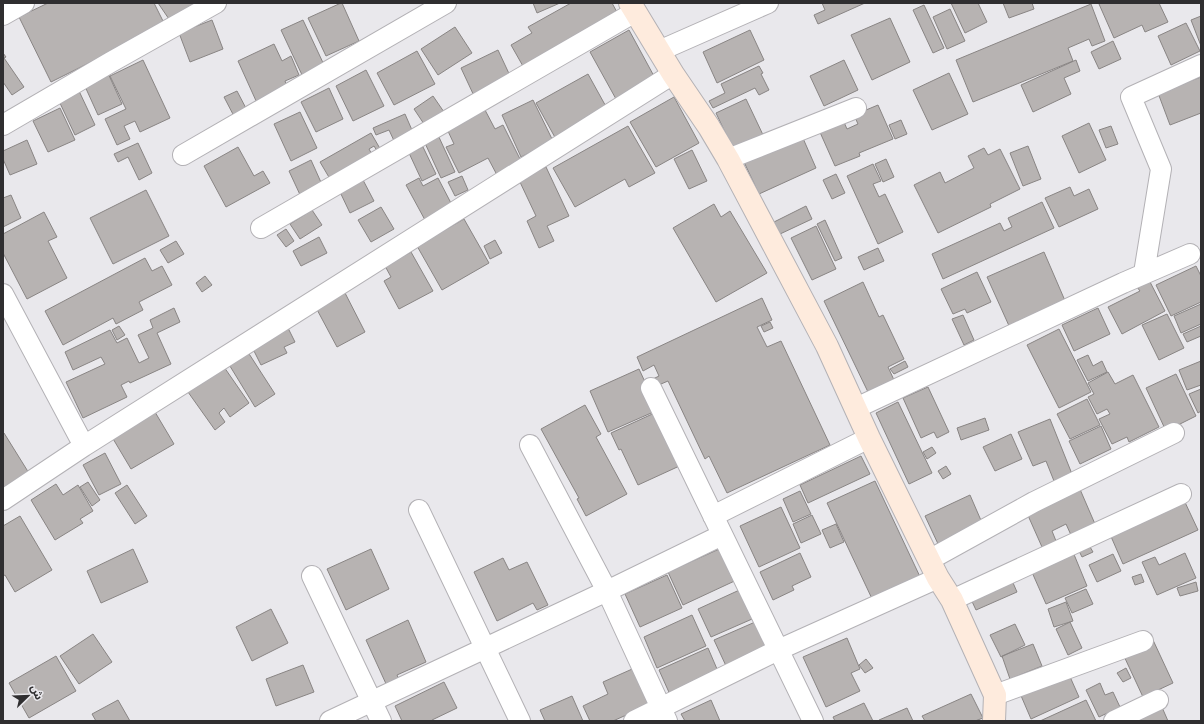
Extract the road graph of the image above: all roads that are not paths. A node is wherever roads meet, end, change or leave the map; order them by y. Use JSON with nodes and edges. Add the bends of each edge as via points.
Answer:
{"nodes":[{"id":1,"x":24,"y":3,"type":"edge"},
{"id":2,"x":216,"y":3,"type":"edge"},
{"id":3,"x":446,"y":3,"type":"edge"},
{"id":4,"x":768,"y":3,"type":"edge"},
{"id":5,"x":633,"y":7,"type":"edge"},
{"id":6,"x":3,"y":15,"type":"edge"},
{"id":7,"x":659,"y":50,"type":"junction"},
{"id":8,"x":1201,"y":65,"type":"edge"},
{"id":9,"x":673,"y":74,"type":"junction"},
{"id":10,"x":856,"y":108,"type":"dead end"},
{"id":11,"x":3,"y":125,"type":"edge"},
{"id":12,"x":183,"y":155,"type":"dead end"},
{"id":13,"x":728,"y":159,"type":"junction"},
{"id":14,"x":261,"y":228,"type":"dead end"},
{"id":15,"x":1190,"y":254,"type":"dead end"},
{"id":16,"x":1144,"y":274,"type":"junction"},
{"id":17,"x":6,"y":306,"type":"edge"},
{"id":18,"x":651,"y":388,"type":"dead end"},
{"id":19,"x":856,"y":408,"type":"junction"},
{"id":20,"x":1174,"y":433,"type":"dead end"},
{"id":21,"x":869,"y":438,"type":"junction"},
{"id":22,"x":530,"y":445,"type":"dead end"},
{"id":23,"x":84,"y":446,"type":"junction"},
{"id":24,"x":1182,"y":494,"type":"dead end"},
{"id":25,"x":3,"y":500,"type":"edge"},
{"id":26,"x":419,"y":510,"type":"dead end"},
{"id":27,"x":713,"y":516,"type":"junction"},
{"id":28,"x":722,"y":535,"type":"junction"},
{"id":29,"x":933,"y":569,"type":"junction"},
{"id":30,"x":312,"y":576,"type":"dead end"},
{"id":31,"x":607,"y":591,"type":"junction"},
{"id":32,"x":952,"y":600,"type":"junction"},
{"id":33,"x":1143,"y":641,"type":"dead end"},
{"id":34,"x":485,"y":648,"type":"junction"},
{"id":35,"x":778,"y":650,"type":"junction"},
{"id":36,"x":994,"y":695,"type":"junction"},
{"id":37,"x":1158,"y":700,"type":"dead end"},
{"id":38,"x":372,"y":702,"type":"junction"},
{"id":39,"x":664,"y":714,"type":"edge"},
{"id":40,"x":330,"y":721,"type":"edge"},
{"id":41,"x":381,"y":721,"type":"edge"},
{"id":42,"x":520,"y":721,"type":"edge"},
{"id":43,"x":634,"y":721,"type":"edge"},
{"id":44,"x":812,"y":721,"type":"edge"},
{"id":45,"x":994,"y":721,"type":"edge"},
{"id":46,"x":1114,"y":721,"type":"edge"}],
"edges":[{"from":1,"to":6,"type":"street"},
{"from":2,"to":11,"type":"street"},
{"from":3,"to":12,"type":"street"},
{"from":4,"to":7,"type":"street"},
{"from":5,"to":7,"type":"street"},
{"from":5,"to":14,"type":"street"},
{"from":7,"to":9,"type":"street"},
{"from":8,"to":16,"type":"street","via":[[1131,97],[1161,169]]},
{"from":9,"to":13,"type":"street"},
{"from":9,"to":23,"type":"street"},
{"from":10,"to":13,"type":"street"},
{"from":13,"to":19,"type":"street","via":[[827,346]]},
{"from":15,"to":16,"type":"street"},
{"from":16,"to":19,"type":"street"},
{"from":17,"to":23,"type":"street"},
{"from":18,"to":27,"type":"street"},
{"from":19,"to":21,"type":"street"},
{"from":20,"to":29,"type":"street","via":[[1034,502]]},
{"from":21,"to":27,"type":"street"},
{"from":21,"to":29,"type":"street"},
{"from":22,"to":31,"type":"street"},
{"from":23,"to":25,"type":"street"},
{"from":24,"to":32,"type":"street"},
{"from":26,"to":34,"type":"street"},
{"from":27,"to":28,"type":"street"},
{"from":28,"to":31,"type":"street"},
{"from":28,"to":35,"type":"street"},
{"from":29,"to":32,"type":"street"},
{"from":29,"to":35,"type":"street"},
{"from":30,"to":38,"type":"street"},
{"from":31,"to":34,"type":"street"},
{"from":31,"to":39,"type":"street"},
{"from":32,"to":36,"type":"street"},
{"from":33,"to":36,"type":"street"},
{"from":34,"to":38,"type":"street"},
{"from":34,"to":42,"type":"street"},
{"from":35,"to":39,"type":"street"},
{"from":35,"to":44,"type":"street"},
{"from":36,"to":45,"type":"street"},
{"from":37,"to":46,"type":"street"},
{"from":38,"to":40,"type":"street"},
{"from":38,"to":41,"type":"street"},
{"from":39,"to":43,"type":"street"}]}
